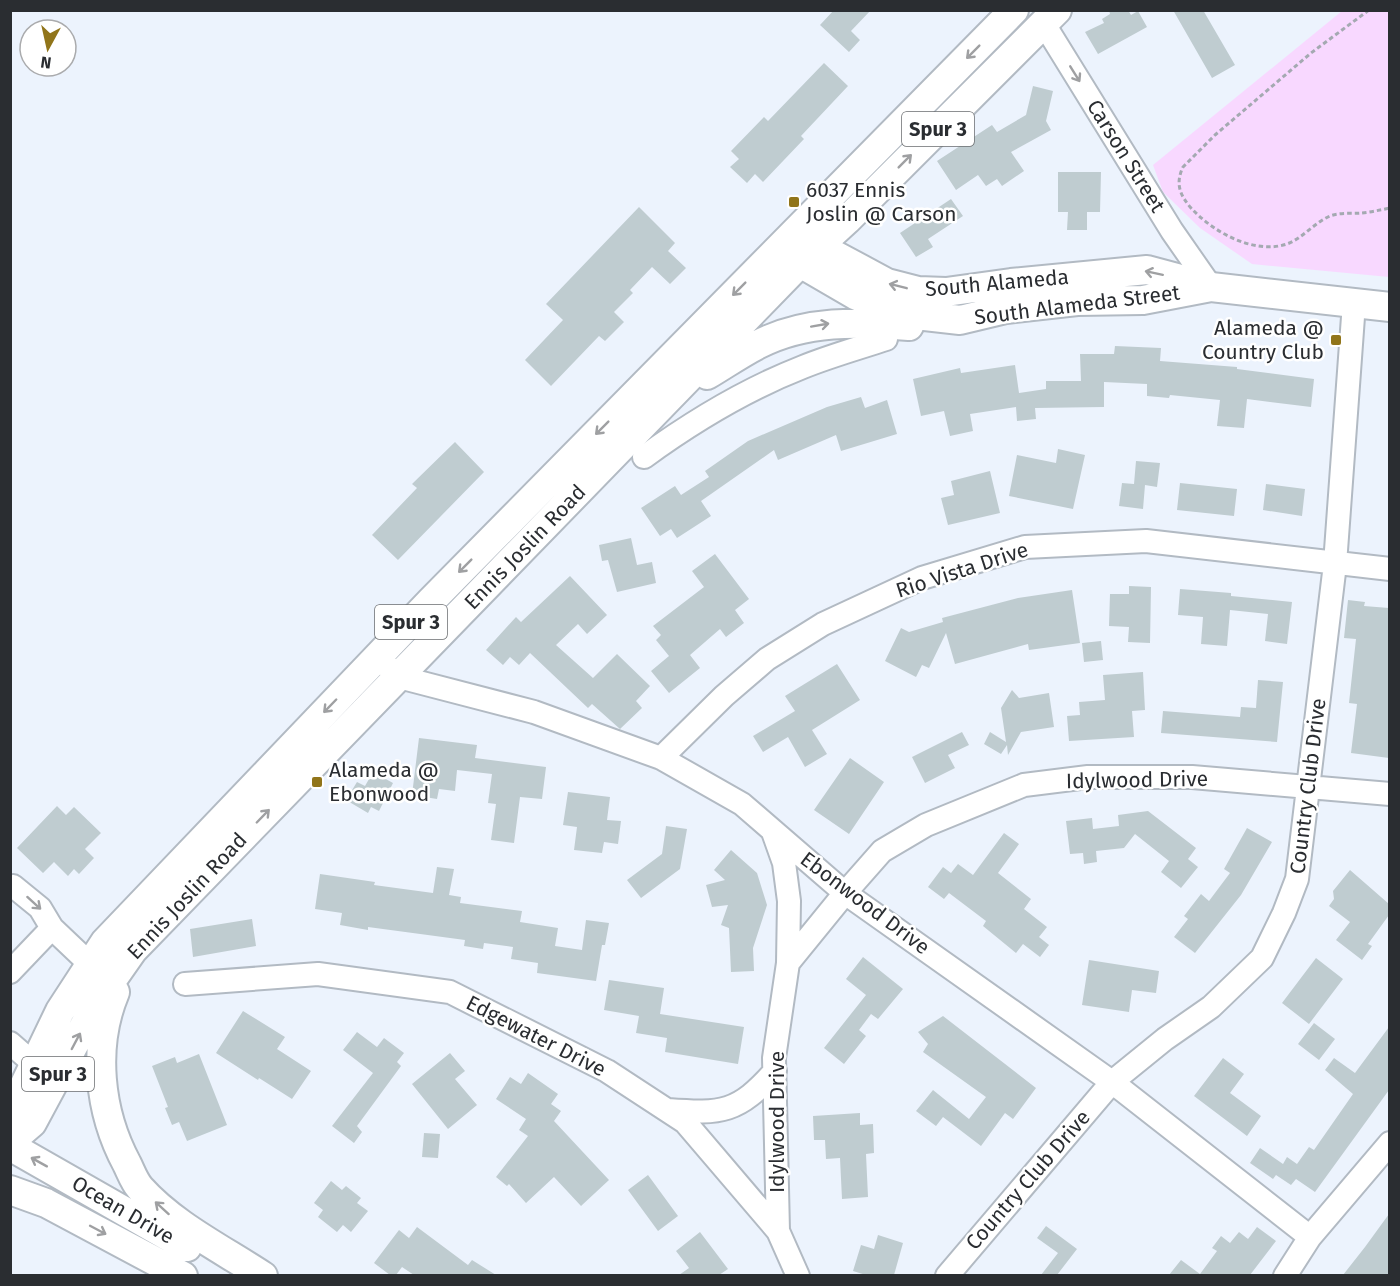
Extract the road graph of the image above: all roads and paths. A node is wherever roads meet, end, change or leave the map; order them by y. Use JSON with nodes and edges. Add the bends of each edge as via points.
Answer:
{"nodes":[{"id":1,"x":1014,"y":10,"type":"edge"},
{"id":2,"x":1369,"y":10,"type":"edge"},
{"id":3,"x":1051,"y":17,"type":"edge"},
{"id":4,"x":1389,"y":208,"type":"edge"},
{"id":5,"x":799,"y":246,"type":"junction"},
{"id":6,"x":1211,"y":286,"type":"junction"},
{"id":7,"x":1354,"y":303,"type":"junction"},
{"id":8,"x":1389,"y":307,"type":"edge"},
{"id":9,"x":960,"y":320,"type":"junction"},
{"id":10,"x":788,"y":332,"type":"junction"},
{"id":11,"x":886,"y":339,"type":"dead end"},
{"id":12,"x":803,"y":367,"type":"junction"},
{"id":13,"x":674,"y":395,"type":"junction"},
{"id":14,"x":644,"y":457,"type":"dead end"},
{"id":15,"x":1335,"y":564,"type":"junction"},
{"id":16,"x":1389,"y":569,"type":"edge"},
{"id":17,"x":377,"y":658,"type":"junction"},
{"id":18,"x":399,"y":676,"type":"junction"},
{"id":19,"x":662,"y":758,"type":"junction"},
{"id":20,"x":1308,"y":788,"type":"junction"},
{"id":21,"x":1389,"y":794,"type":"edge"},
{"id":22,"x":773,"y":831,"type":"junction"},
{"id":23,"x":11,"y":886,"type":"edge"},
{"id":24,"x":845,"y":893,"type":"junction"},
{"id":25,"x":51,"y":928,"type":"junction"},
{"id":26,"x":133,"y":950,"type":"junction"},
{"id":27,"x":15,"y":957,"type":"edge"},
{"id":28,"x":788,"y":963,"type":"junction"},
{"id":29,"x":91,"y":965,"type":"junction"},
{"id":30,"x":185,"y":984,"type":"dead end"},
{"id":31,"x":60,"y":1011,"type":"junction"},
{"id":32,"x":16,"y":1057,"type":"edge"},
{"id":33,"x":775,"y":1071,"type":"junction"},
{"id":34,"x":1113,"y":1082,"type":"junction"},
{"id":35,"x":666,"y":1110,"type":"junction"},
{"id":36,"x":10,"y":1115,"type":"edge"},
{"id":37,"x":10,"y":1142,"type":"edge"},
{"id":38,"x":1389,"y":1143,"type":"edge"},
{"id":39,"x":10,"y":1146,"type":"edge"},
{"id":40,"x":10,"y":1165,"type":"edge"},
{"id":41,"x":10,"y":1190,"type":"edge"},
{"id":42,"x":46,"y":1203,"type":"junction"},
{"id":43,"x":778,"y":1231,"type":"junction"},
{"id":44,"x":1310,"y":1237,"type":"junction"},
{"id":45,"x":183,"y":1275,"type":"edge"},
{"id":46,"x":236,"y":1275,"type":"edge"},
{"id":47,"x":263,"y":1275,"type":"edge"},
{"id":48,"x":798,"y":1275,"type":"edge"},
{"id":49,"x":946,"y":1275,"type":"edge"},
{"id":50,"x":1285,"y":1275,"type":"edge"}],
"edges":[{"from":1,"to":5,"type":"main road","name":"Ennis Joslin Road","number":"Spur 3","one_way":true},
{"from":2,"to":4,"type":"path","via":[[1311,52],[1199,149],[1183,167],[1178,187],[1194,211],[1211,226],[1243,242],[1266,247],[1286,244],[1331,216]]},
{"from":5,"to":3,"type":"main road","name":"Ennis Joslin Road","number":"Spur 3","one_way":true},
{"from":3,"to":6,"type":"street","name":"Carson Street","one_way":true,"via":[[1172,231]]},
{"from":6,"to":5,"type":"main road","name":"South Alameda","one_way":true,"via":[[1147,270],[946,292],[918,291],[887,284]]},
{"from":5,"to":9,"type":"main road","name":"South Alameda Street","via":[[855,294],[898,313]]},
{"from":5,"to":13,"type":"main road","name":"Ennis Joslin Road","number":"Spur 3"},
{"from":5,"to":17,"type":"main road","name":"Ennis Joslin Road","number":"Spur 3","one_way":true},
{"from":6,"to":7,"type":"main road","name":"South Alameda Street"},
{"from":6,"to":9,"type":"main road","name":"South Alameda Street","via":[[1143,300],[1077,301],[1006,309]]},
{"from":7,"to":8,"type":"main road","name":"South Alameda Street"},
{"from":7,"to":15,"type":"street","name":"Country Club Drive"},
{"from":10,"to":9,"type":"main road","one_way":true,"via":[[826,323],[926,327]]},
{"from":10,"to":12,"type":"street"},
{"from":10,"to":13,"type":"main road","via":[[759,344]]},
{"from":11,"to":12,"type":"street"},
{"from":12,"to":14,"type":"street","via":[[745,394]]},
{"from":13,"to":18,"type":"main road","name":"Ennis Joslin Road","number":"Spur 3"},
{"from":15,"to":16,"type":"street","name":"Rio Vista Drive"},
{"from":15,"to":19,"type":"street","name":"Rio Vista Drive","via":[[1146,541],[1025,546],[922,578],[822,624],[724,696]]},
{"from":15,"to":20,"type":"street","name":"Country Club Drive"},
{"from":17,"to":18,"type":"street","name":"Ebonwood Drive"},
{"from":17,"to":29,"type":"main road","name":"Ennis Joslin Road","number":"Spur 3","one_way":true,"via":[[105,942]]},
{"from":18,"to":19,"type":"street","name":"Ebonwood Drive","via":[[534,712]]},
{"from":26,"to":18,"type":"main road","name":"Ennis Joslin Road","number":"Spur 3","one_way":true},
{"from":19,"to":22,"type":"street","name":"Ebonwood Drive","via":[[742,804]]},
{"from":20,"to":21,"type":"street","name":"Idylwood Drive"},
{"from":20,"to":24,"type":"street","name":"Idylwood Drive","via":[[1192,777],[1088,777],[1024,784],[926,825],[882,851]]},
{"from":20,"to":34,"type":"street","name":"Country Club Drive","via":[[1297,879],[1262,958],[1211,1006]]},
{"from":22,"to":24,"type":"street","name":"Ebonwood Drive"},
{"from":22,"to":28,"type":"street","via":[[784,863],[789,901]]},
{"from":23,"to":25,"type":"street","one_way":true,"via":[[40,908]]},
{"from":24,"to":28,"type":"street","name":"Idylwood Drive"},
{"from":24,"to":34,"type":"street","name":"Ebonwood Drive"},
{"from":25,"to":27,"type":"street"},
{"from":25,"to":29,"type":"street"},
{"from":37,"to":26,"type":"main road","name":"Ennis Joslin Road","number":"Spur 3","one_way":true,"via":[[32,1123],[98,1000]]},
{"from":47,"to":26,"type":"main road","one_way":true,"via":[[173,1217],[139,1187],[117,1145],[104,1104],[101,1048],[114,996]]},
{"from":28,"to":33,"type":"street","name":"Idylwood Drive"},
{"from":29,"to":31,"type":"main road","name":"Ennis Joslin Road","number":"Spur 3"},
{"from":30,"to":35,"type":"street","name":"Edgewater Drive","via":[[318,974],[450,992],[607,1071]]},
{"from":31,"to":32,"type":"main road"},
{"from":31,"to":36,"type":"main road","name":"Ennis Joslin Road","number":"Spur 3"},
{"from":33,"to":35,"type":"street","via":[[738,1105],[703,1112]]},
{"from":33,"to":43,"type":"street","name":"Idylwood Drive"},
{"from":34,"to":44,"type":"street","name":"Ebonwood Drive"},
{"from":34,"to":49,"type":"street","name":"Country Club Drive"},
{"from":35,"to":43,"type":"street","name":"Edgewater Drive","via":[[685,1122]]},
{"from":38,"to":44,"type":"street"},
{"from":46,"to":39,"type":"main road","name":"Ocean Drive","one_way":true},
{"from":40,"to":42,"type":"main road","name":"Ocean Drive"},
{"from":41,"to":42,"type":"main road","name":"Ocean Drive"},
{"from":42,"to":45,"type":"main road","name":"Ocean Drive","one_way":true},
{"from":43,"to":48,"type":"street","name":"Edgewater Drive"},
{"from":44,"to":50,"type":"street"}]}
